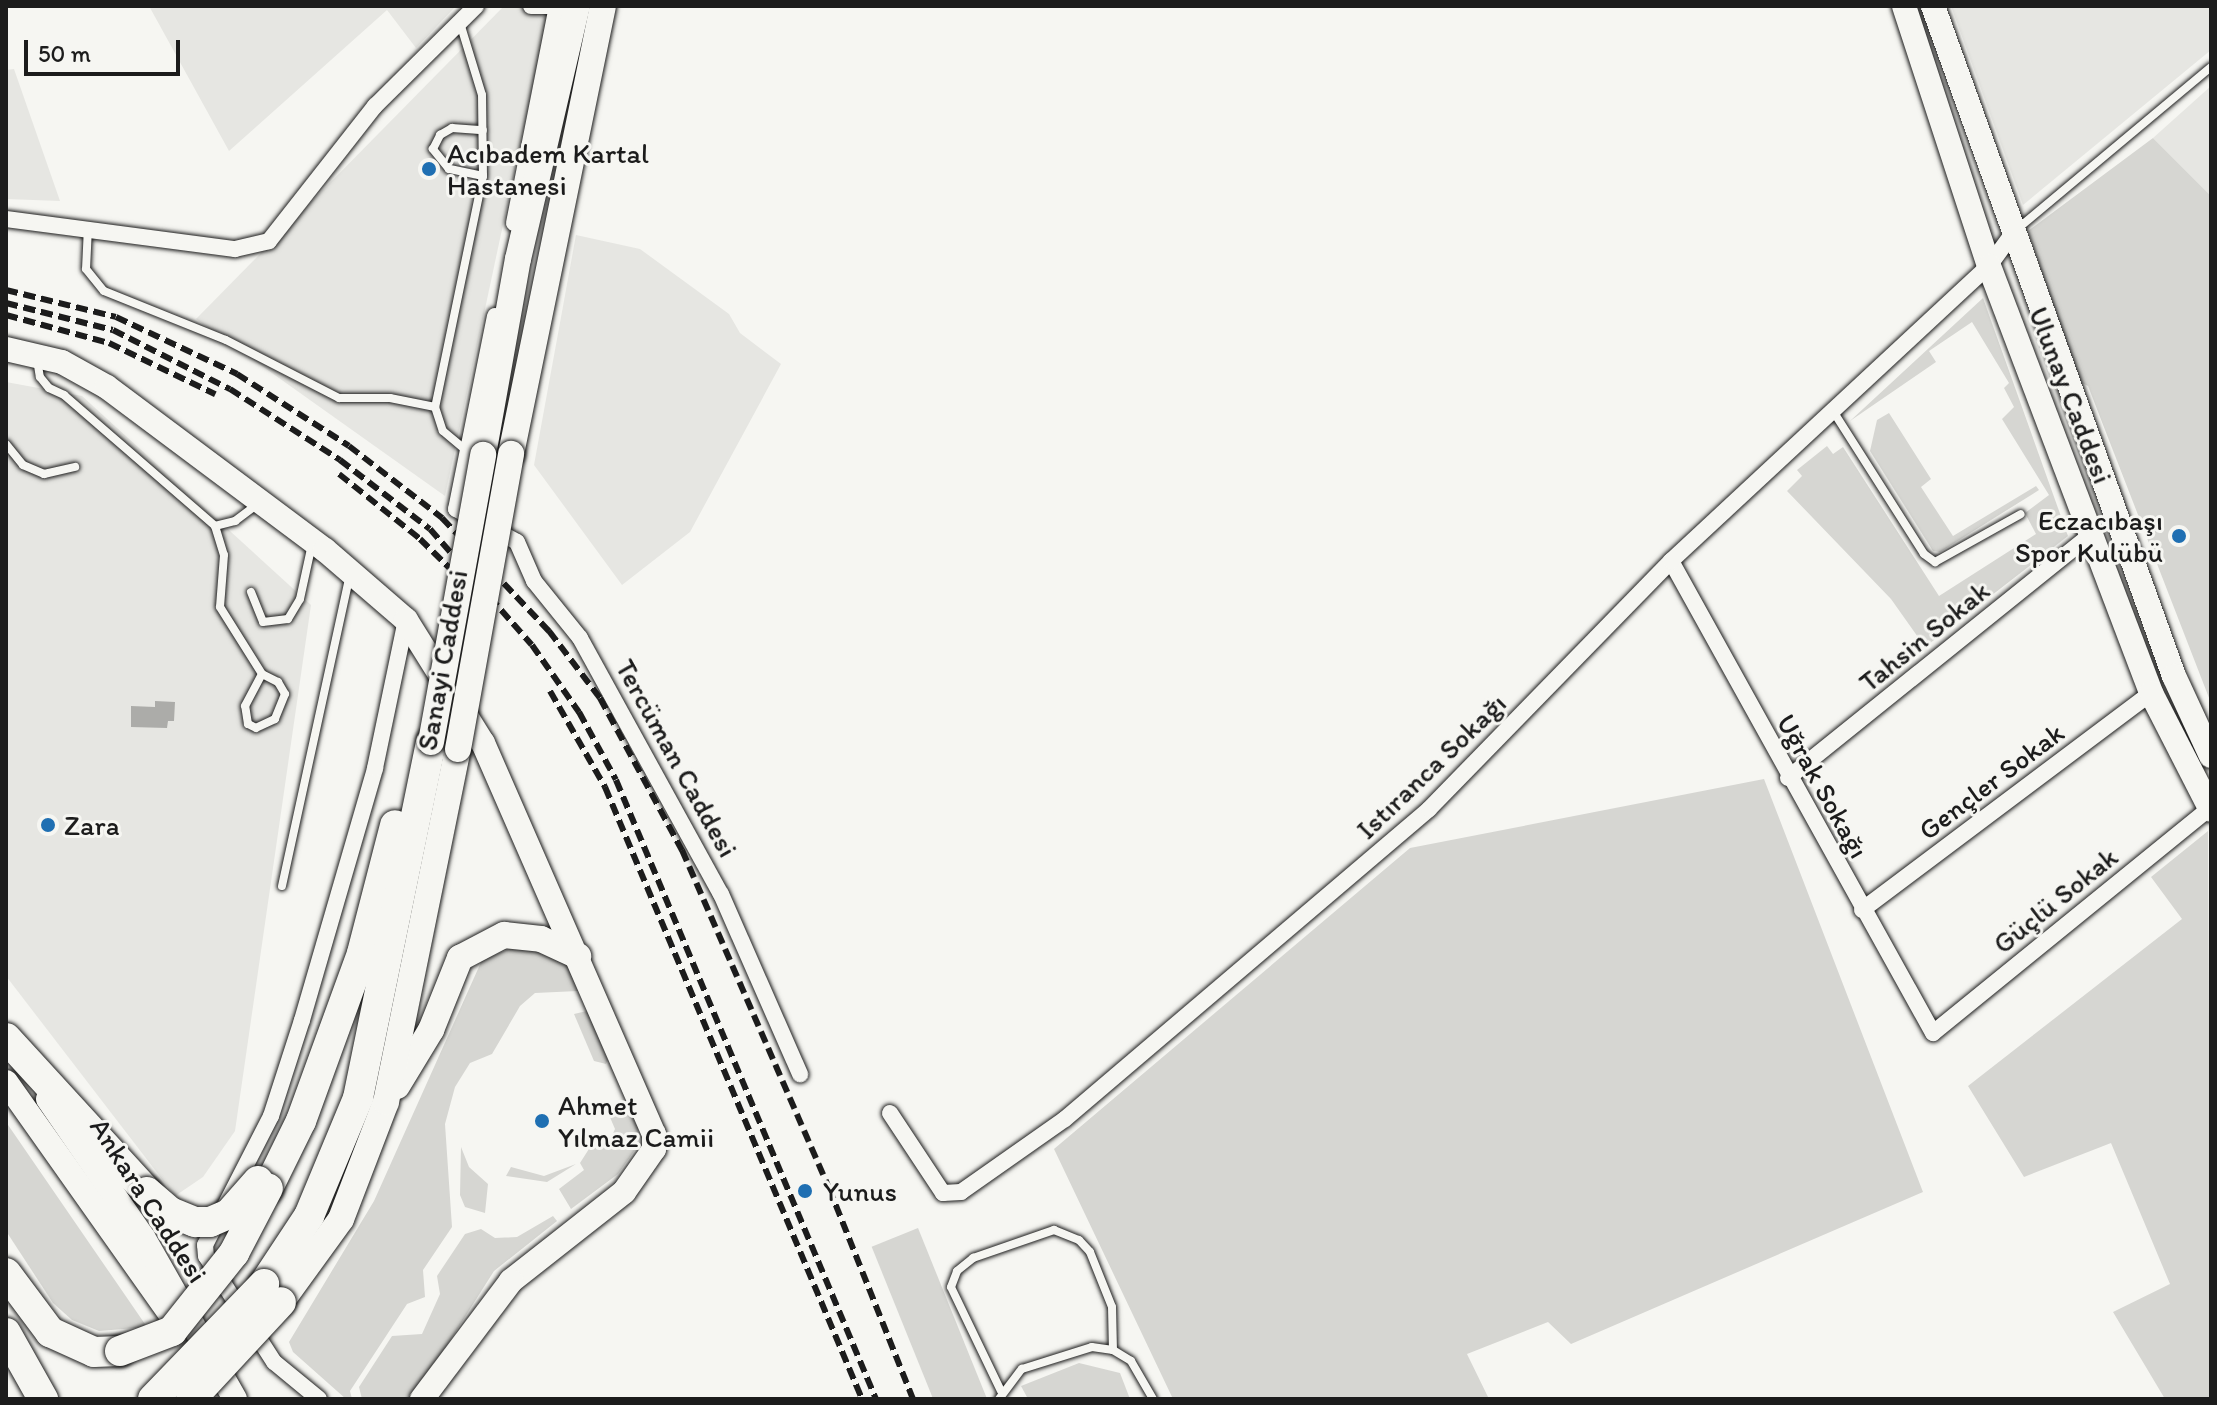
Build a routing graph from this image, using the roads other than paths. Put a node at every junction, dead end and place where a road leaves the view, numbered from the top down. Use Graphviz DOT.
graph roads {
  1 [pos="476,6"];
  2 [pos="557,6"];
  3 [pos="577,6"];
  4 [pos="603,6"];
  5 [pos="1904,6"];
  6 [pos="1933,6"];
  7 [pos="459,23"];
  8 [pos="2211,67"];
  9 [pos="483,130"];
  10 [pos="483,176"];
  11 [pos="6,219"];
  12 [pos="88,227"];
  13 [pos="2012,234"];
  14 [pos="1989,266"];
  15 [pos="6,349"];
  16 [pos="36,355"];
  17 [pos="435,407"];
  18 [pos="1833,411"];
  19 [pos="6,444"];
  20 [pos="476,453"];
  21 [pos="75,467"];
  22 [pos="260,502"];
  23 [pos="2021,514"];
  24 [pos="215,526"];
  25 [pos="2092,534"];
  26 [pos="313,541"];
  27 [pos="1671,561"];
  28 [pos="351,571"];
  29 [pos="251,592"];
  30 [pos="406,620"];
  31 [pos="262,674"];
  32 [pos="2151,693"];
  33 [pos="444,746"];
  34 [pos="2211,756"];
  35 [pos="1788,778"];
  36 [pos="2210,809"];
  37 [pos="282,886"];
  38 [pos="1862,910"];
  39 [pos="578,956"];
  40 [pos="1933,1033"];
  41 [pos="6,1038"];
  42 [pos="800,1074"];
  43 [pos="6,1082"];
  44 [pos="386,1102"];
  45 [pos="890,1113"];
  46 [pos="263,1184"];
  47 [pos="6,1273"];
  48 [pos="272,1293"];
  49 [pos="6,1333"];
  50 [pos="1113,1350"];
  51 [pos="1000,1395"];
  52 [pos="43,1399"];
  53 [pos="153,1399"];
  54 [pos="191,1399"];
  55 [pos="211,1399"];
  56 [pos="233,1399"];
  57 [pos="319,1399"];
  58 [pos="422,1399"];
  59 [pos="1153,1399"];
  1 -- 7 [label="street"];
  2 -- 20 [label="street"];
  3 -- 20 [label="main road, Sanayi Caddesi"];
  4 -- 33 [label="main road, Sanayi Caddesi, bridge"];
  5 -- 14 [label="main road, Ulunay Caddesi"];
  6 -- 13 [label="main road, Ulunay Caddesi"];
  7 -- 9 [label="lane"];
  7 -- 12 [label="street"];
  8 -- 13 [label="lane"];
  9 -- 10 [label="lane"];
  9 -- 10 [label="lane"];
  10 -- 17 [label="lane"];
  11 -- 12 [label="street"];
  12 -- 17 [label="lane"];
  13 -- 14 [label="street"];
  13 -- 34 [label="main road, Ulunay Caddesi"];
  14 -- 18 [label="street, Istıranca Sokağı"];
  14 -- 25 [label="main road, Ulunay Caddesi"];
  15 -- 16 [label="main road"];
  16 -- 22 [label="main road"];
  16 -- 24 [label="lane"];
  17 -- 20 [label="lane"];
  18 -- 23 [label="lane"];
  18 -- 27 [label="street, Istıranca Sokağı"];
  19 -- 21 [label="lane"];
  20 -- 33 [label="main road, Sanayi Caddesi, bridge"];
  20 -- 42 [label="street, Tercüman Caddesi"];
  22 -- 24 [label="lane"];
  22 -- 26 [label="main road"];
  24 -- 31 [label="lane"];
  25 -- 32 [label="main road, Ulunay Caddesi"];
  25 -- 35 [label="street, Tahsin Sokak"];
  26 -- 28 [label="main road"];
  26 -- 29 [label="lane"];
  27 -- 35 [label="street, Uğrak Sokağı"];
  27 -- 45 [label="street, Istıranca Sokağı"];
  28 -- 30 [label="main road"];
  28 -- 37 [label="lane"];
  30 -- 39 [label="main road"];
  30 -- 57 [label="street"];
  31 -- 31 [label="lane"];
  32 -- 36 [label="main road, Ulunay Caddesi"];
  32 -- 38 [label="street, Gençler Sokak"];
  33 -- 44 [label="main road, Sanayi Caddesi"];
  33 -- 46 [label="highway"];
  33 -- 48 [label="highway"];
  35 -- 38 [label="street, Uğrak Sokağı"];
  36 -- 40 [label="street, Güçlü Sokak"];
  38 -- 40 [label="street, Uğrak Sokağı"];
  39 -- 44 [label="main road"];
  39 -- 58 [label="main road"];
  41 -- 46 [label="highway, bridge"];
  41 -- 56 [label="main road, Ankara Caddesi"];
  43 -- 56 [label="main road, Ankara Caddesi"];
  44 -- 48 [label="main road, Sanayi Caddesi"];
  46 -- 47 [label="highway, bridge"];
  48 -- 53 [label="highway, bridge"];
  48 -- 54 [label="highway, bridge"];
  48 -- 55 [label="highway, bridge"];
  49 -- 52 [label="highway"];
  50 -- 51 [label="lane"];
  50 -- 51 [label="lane"];
  50 -- 59 [label="lane"];
}
